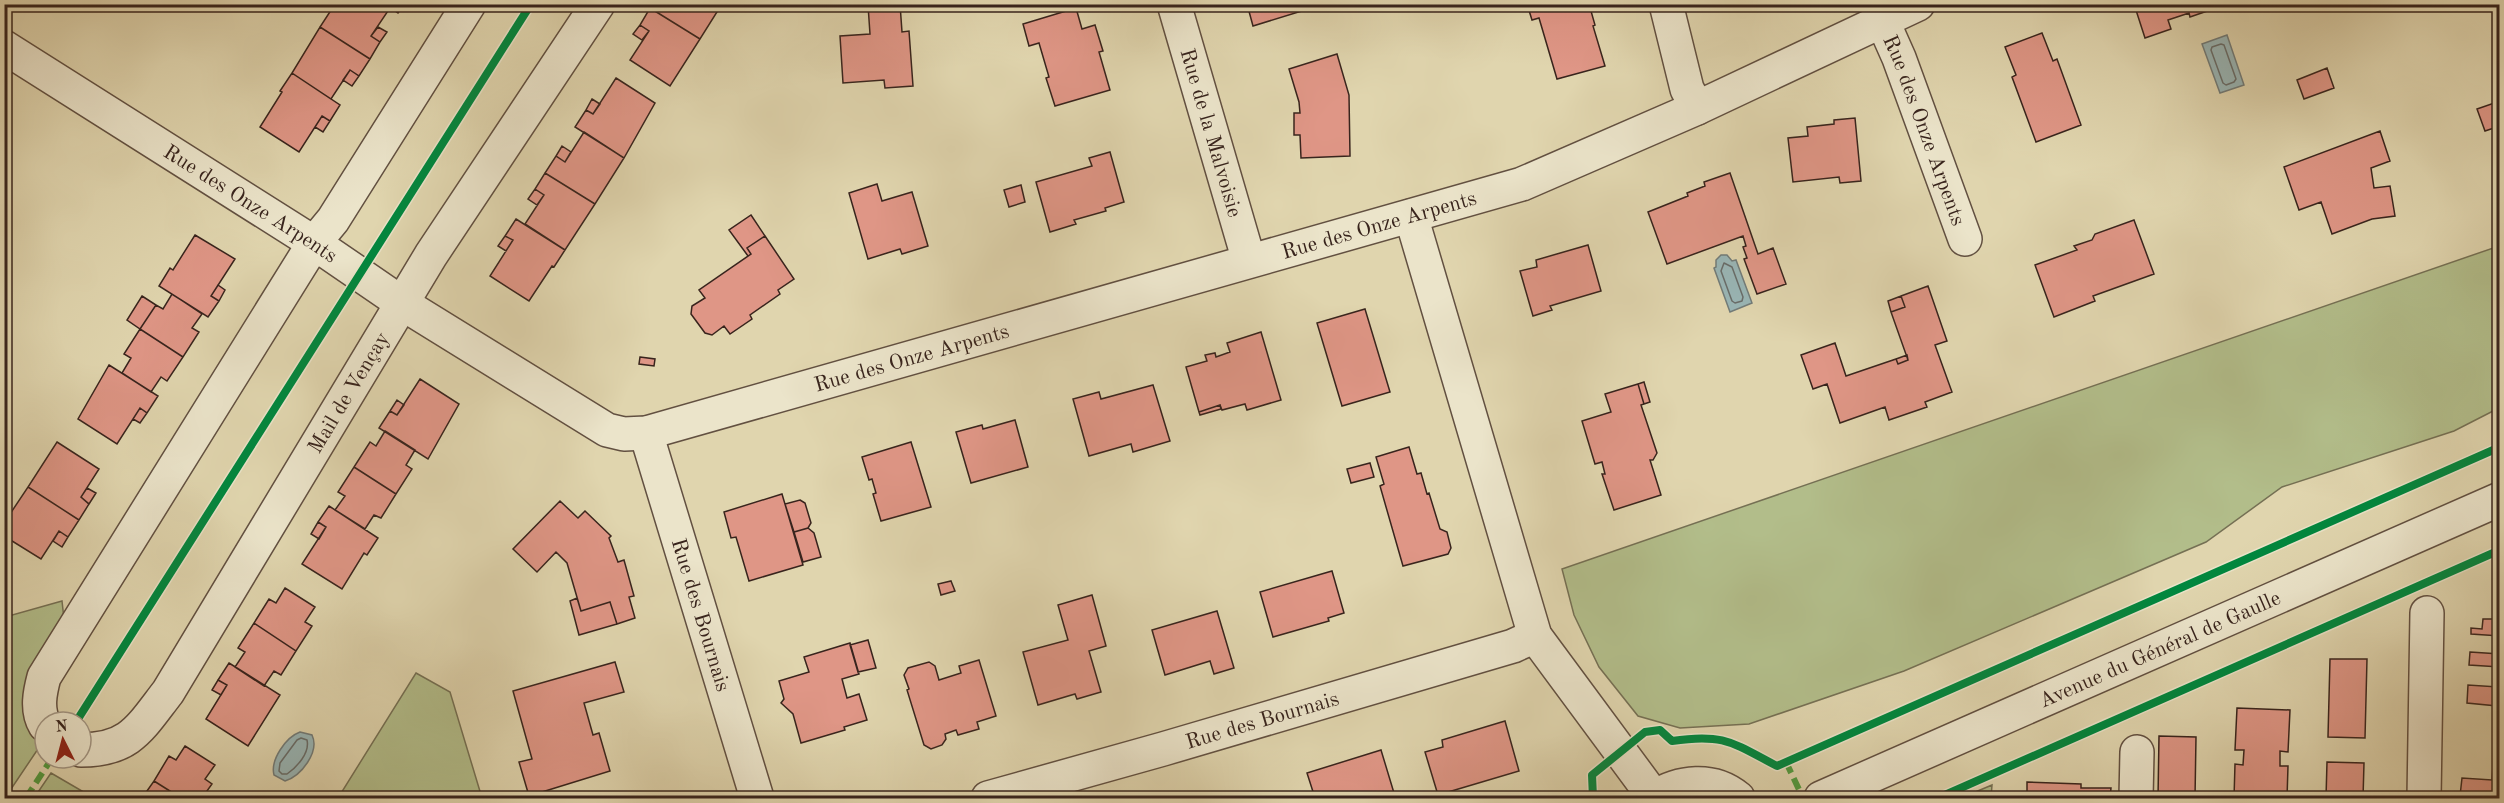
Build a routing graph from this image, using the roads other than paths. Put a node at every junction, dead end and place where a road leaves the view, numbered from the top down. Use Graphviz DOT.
graph roads {
  1 [pos="469,4"];
  2 [pos="598,4"];
  3 [pos="1174,4"];
  4 [pos="1666,4"];
  5 [pos="1918,4"];
  6 [pos="1883,22"];
  7 [pos="4,47"];
  8 [pos="1697,108"];
  9 [pos="1411,216"];
  10 [pos="1965,239"];
  11 [pos="314,243"];
  12 [pos="1249,261"];
  13 [pos="403,304"];
  14 [pos="646,433"];
  15 [pos="2499,499"];
  16 [pos="2427,614"];
  17 [pos="1535,636"];
  18 [pos="40,710"];
  19 [pos="93,750"];
  20 [pos="2137,752"];
  21 [pos="757,798"];
  22 [pos="988,798"];
  23 [pos="1654,798"];
  24 [pos="1738,798"];
  25 [pos="1821,798"];
  26 [pos="2136,798"];
  27 [pos="2424,798"];
  1 -- 11 [label="street"];
  2 -- 13 [label="street, Mail de Vençay"];
  3 -- 12 [label="street, Rue de la Malvoisie"];
  4 -- 8 [label="street"];
  5 -- 6 [label="street, Rue des Onze Arpents"];
  6 -- 8 [label="street, Rue des Onze Arpents"];
  6 -- 10 [label="street, Rue des Onze Arpents"];
  7 -- 11 [label="street, Rue des Onze Arpents"];
  8 -- 9 [label="street, Rue des Onze Arpents"];
  9 -- 12 [label="street, Rue des Onze Arpents"];
  9 -- 17 [label="street"];
  11 -- 13 [label="street, Rue des Onze Arpents"];
  11 -- 18 [label="street"];
  12 -- 14 [label="street, Rue des Onze Arpents"];
  13 -- 14 [label="street, Rue des Onze Arpents"];
  13 -- 19 [label="street, Mail de Vençay"];
  14 -- 21 [label="street, Rue des Bournais"];
  15 -- 25 [label="street, Avenue du Général de Gaulle"];
  16 -- 27 [label="street"];
  17 -- 22 [label="street, Rue des Bournais"];
  17 -- 23 [label="street"];
  20 -- 26 [label="street"];
  23 -- 24 [label="street"];
}
